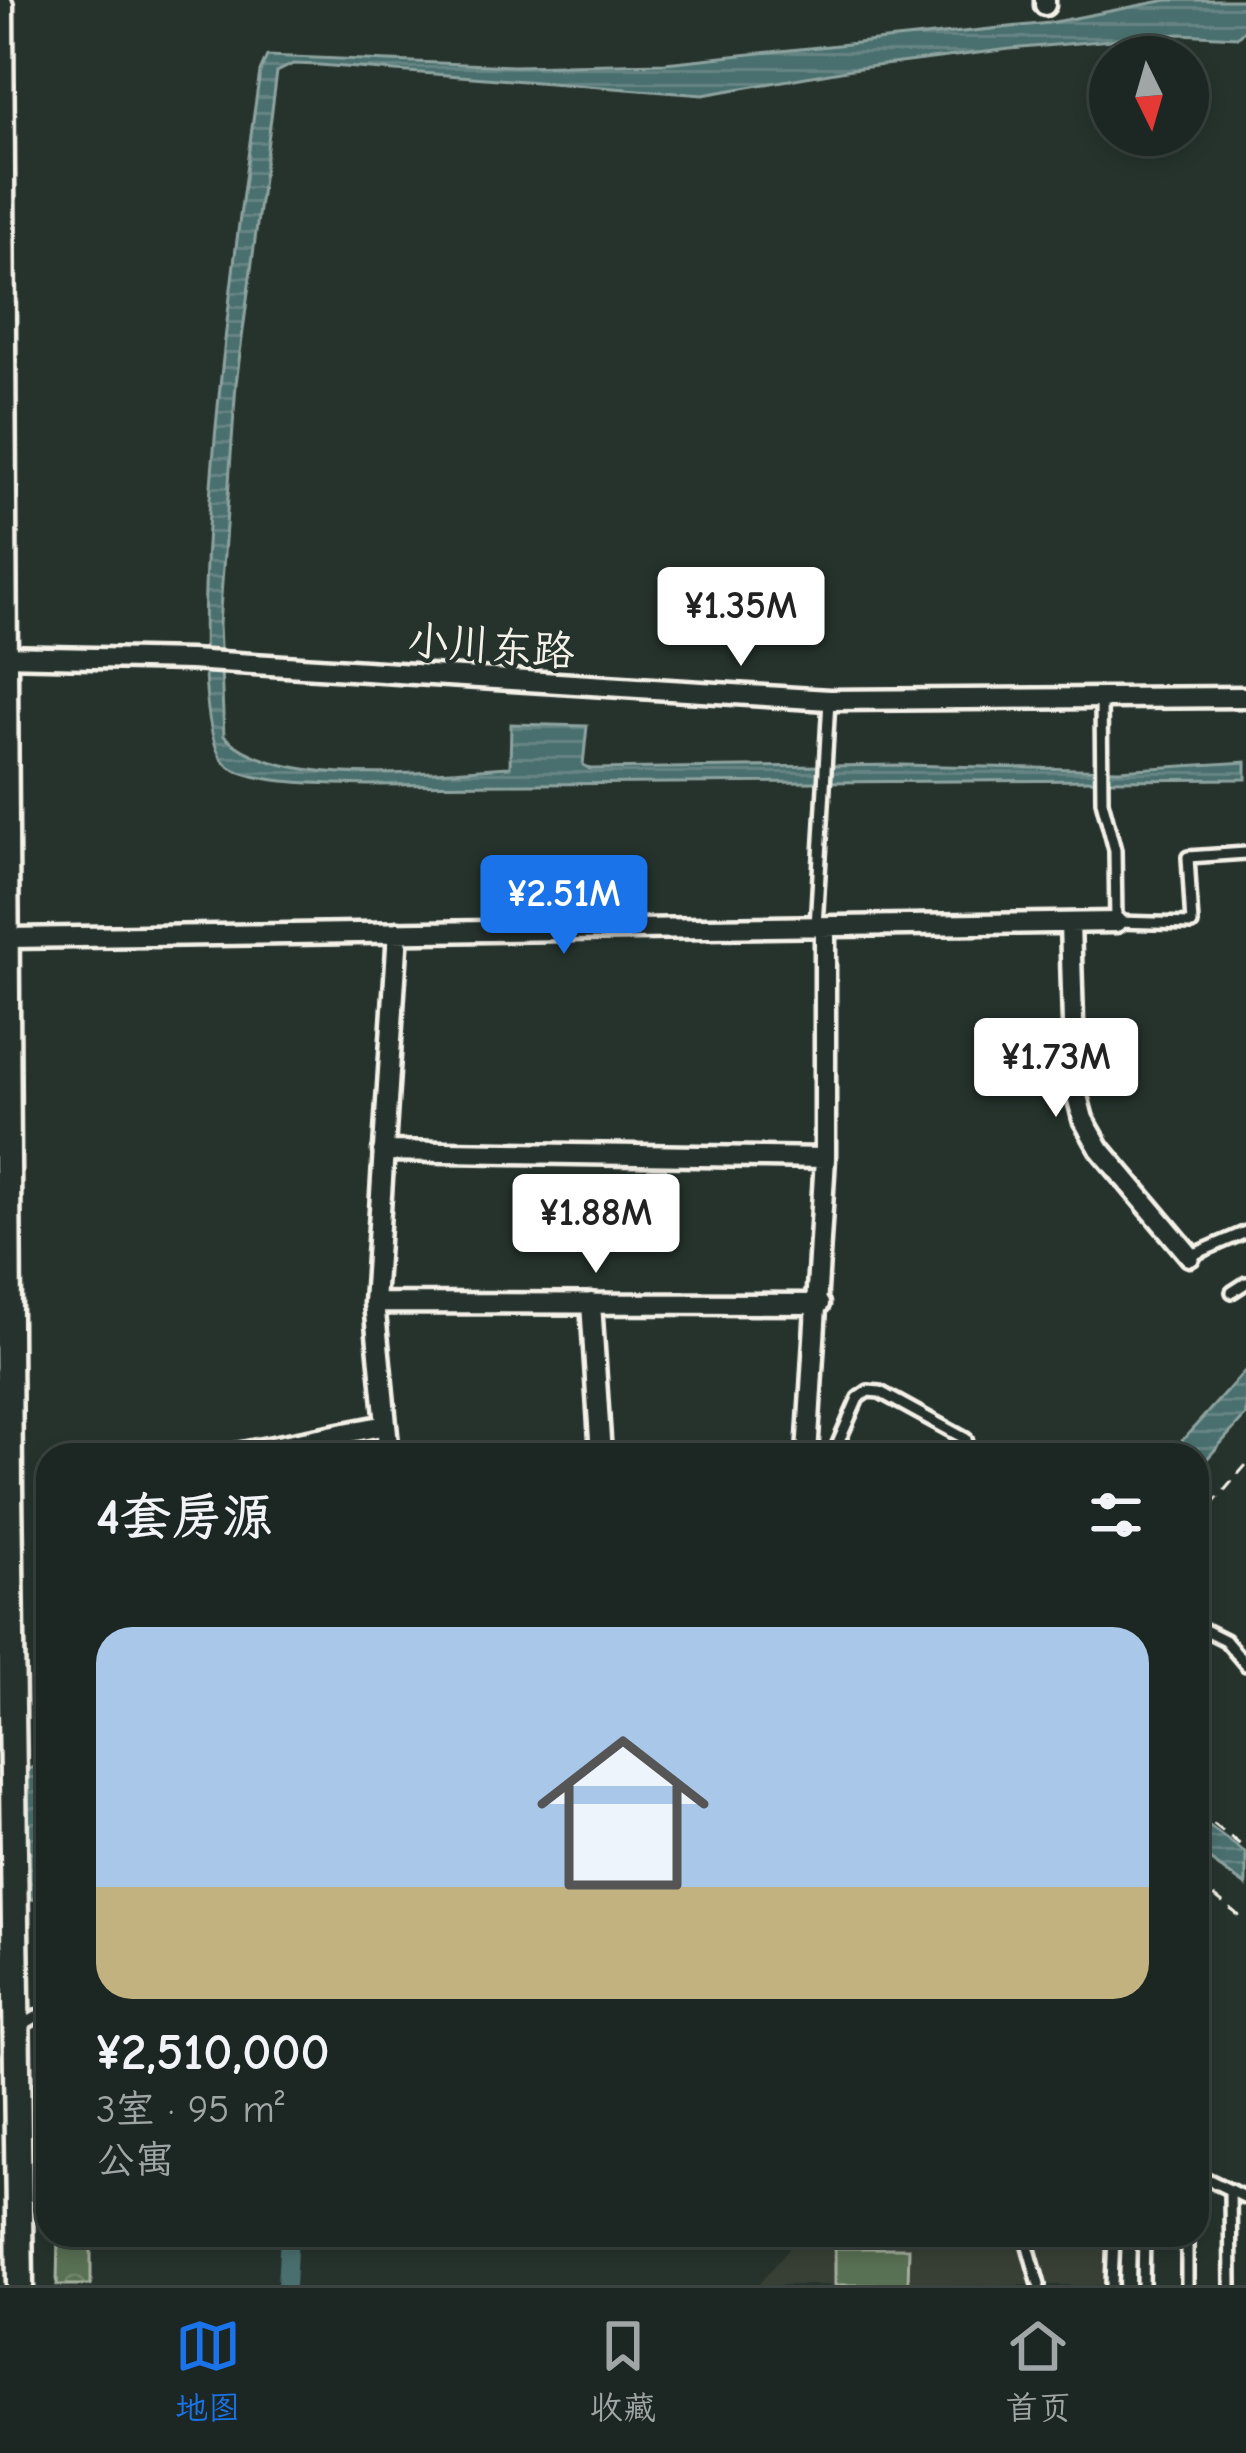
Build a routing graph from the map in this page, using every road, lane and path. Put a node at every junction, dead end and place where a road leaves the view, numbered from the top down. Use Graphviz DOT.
graph roads {
  1 [pos="0,12"];
  2 [pos="1,656"];
  3 [pos="1101,697"];
  4 [pos="1246,697"];
  5 [pos="829,700"];
  6 [pos="1246,854"];
  7 [pos="1117,922"];
  8 [pos="1070,923"];
  9 [pos="820,927"];
  10 [pos="398,932"];
  11 [pos="9,938"];
  12 [pos="4,1051"];
  13 [pos="383,1151"];
  14 [pos="825,1158"];
  15 [pos="1246,1232"];
  16 [pos="1190,1256"];
  17 [pos="1246,1283"];
  18 [pos="1232,1292"];
  19 [pos="374,1303"];
  20 [pos="591,1303"];
  21 [pos="819,1304"];
  22 [pos="5,1409"];
  23 [pos="386,1425"];
  24 [pos="294,1443"];
  25 [pos="388,1443"];
  26 [pos="600,1443"];
  27 [pos="808,1443"];
  28 [pos="838,1443"];
  29 [pos="966,1443"];
  30 [pos="1246,1465"];
  31 [pos="1209,1508"];
  32 [pos="1209,1632"];
  33 [pos="1246,1665"];
  34 [pos="1209,1820"];
  35 [pos="1246,1849"];
  36 [pos="1209,1892"];
  37 [pos="1246,1921"];
  38 [pos="36,2017"];
  39 [pos="16,2029"];
  40 [pos="1209,2180"];
  41 [pos="1230,2190"];
  42 [pos="1246,2198"];
  43 [pos="1031,2247"];
  44 [pos="1114,2247"];
  45 [pos="1144,2247"];
  46 [pos="1187,2247"];
  47 [pos="20,2285"];
  48 [pos="1040,2285"];
  49 [pos="1112,2285"];
  50 [pos="1143,2285"];
  51 [pos="1187,2285"];
  52 [pos="1232,2285"];
  1 -- 2 [label="main road"];
  2 -- 5 [label="street, 小川东路"];
  2 -- 11 [label="main road"];
  3 -- 4 [label="street, 小川东路"];
  3 -- 5 [label="street, 小川东路"];
  3 -- 7 [label="lane"];
  5 -- 9 [label="lane"];
  6 -- 7 [label="lane"];
  7 -- 8 [label="street"];
  8 -- 9 [label="street"];
  8 -- 16 [label="street"];
  9 -- 10 [label="street"];
  9 -- 14 [label="street"];
  10 -- 11 [label="street"];
  10 -- 13 [label="street"];
  11 -- 12 [label="main road"];
  12 -- 22 [label="main road"];
  13 -- 14 [label="street"];
  13 -- 19 [label="street"];
  14 -- 21 [label="street"];
  15 -- 16 [label="lane"];
  17 -- 18 [label="lane"];
  19 -- 20 [label="street"];
  19 -- 23 [label="street"];
  20 -- 21 [label="street"];
  20 -- 26 [label="street"];
  21 -- 27 [label="street"];
  22 -- 39 [label="main road"];
  23 -- 24 [label="street"];
  23 -- 25 [label="street"];
  28 -- 29 [label="lane"];
  30 -- 31 [label="path"];
  32 -- 33 [label="lane"];
  34 -- 35 [label="path"];
  36 -- 37 [label="path"];
  38 -- 39 [label="lane"];
  39 -- 47 [label="main road"];
  40 -- 41 [label="lane"];
  41 -- 42 [label="lane"];
  41 -- 52 [label="lane"];
  43 -- 48 [label="lane"];
  44 -- 49 [label="lane"];
  45 -- 50 [label="lane"];
  46 -- 51 [label="lane"];
}
